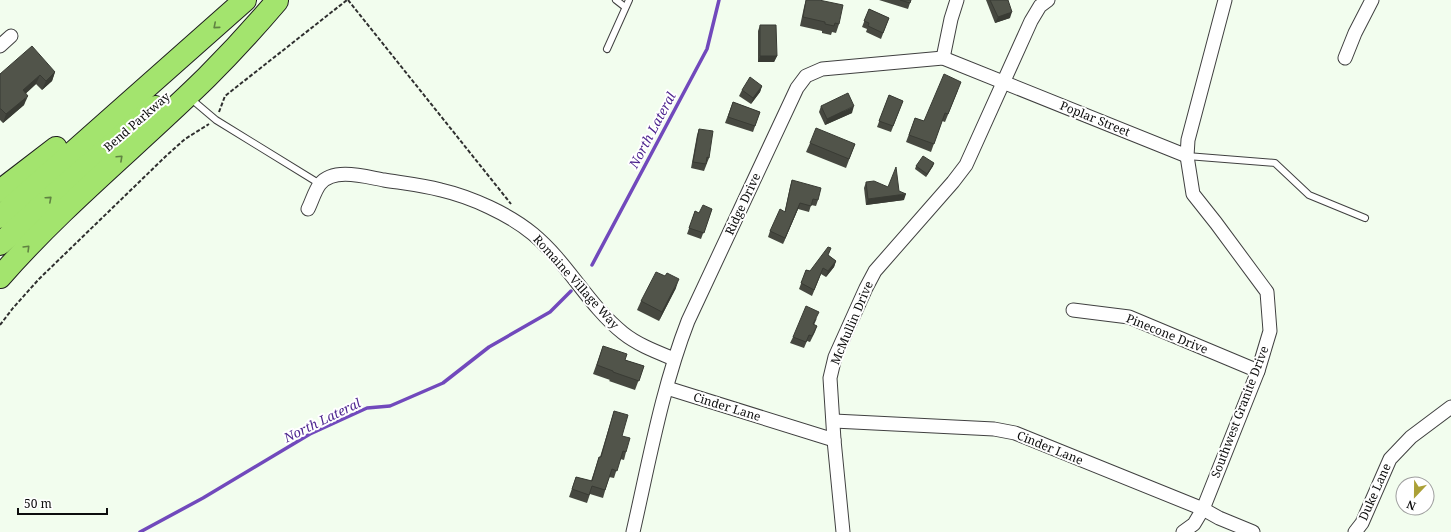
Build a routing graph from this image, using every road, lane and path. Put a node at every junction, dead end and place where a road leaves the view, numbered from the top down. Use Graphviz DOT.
graph roads {
  1 [pos="245,0"];
  2 [pos="348,0"];
  3 [pos="616,0"];
  4 [pos="629,0"];
  5 [pos="957,0"];
  6 [pos="1048,0"];
  7 [pos="1225,0"];
  8 [pos="1372,0"];
  9 [pos="277,1"];
  10 [pos="626,6"];
  11 [pos="11,36"];
  12 [pos="0,46"];
  13 [pos="607,49"];
  14 [pos="943,58"];
  15 [pos="1345,58"];
  16 [pos="154,80"];
  17 [pos="1003,82"];
  18 [pos="187,96"];
  19 [pos="216,120"];
  20 [pos="1187,156"];
  21 [pos="320,184"];
  22 [pos="0,190"];
  23 [pos="308,209"];
  24 [pos="0,217"];
  25 [pos="1365,218"];
  26 [pos="517,222"];
  27 [pos="0,244"];
  28 [pos="0,277"];
  29 [pos="1073,310"];
  30 [pos="0,325"];
  31 [pos="674,359"];
  32 [pos="1258,371"];
  33 [pos="667,388"];
  34 [pos="1451,407"];
  35 [pos="834,421"];
  36 [pos="834,440"];
  37 [pos="1203,509"];
  38 [pos="633,532"];
  39 [pos="843,532"];
  40 [pos="1183,532"];
  41 [pos="1253,532"];
  42 [pos="1355,532"];
  1 -- 16 [label="highway, one-way"];
  2 -- 19 [label="path"];
  2 -- 26 [label="path"];
  3 -- 10 [label="lane"];
  4 -- 10 [label="lane"];
  5 -- 14 [label="street"];
  6 -- 17 [label="street, McMullin Drive"];
  7 -- 20 [label="street, Southwest Granite Drive"];
  8 -- 15 [label="street"];
  9 -- 18 [label="highway"];
  27 -- 9 [label="highway, Bend Parkway, one-way"];
  10 -- 13 [label="lane"];
  11 -- 12 [label="street"];
  14 -- 17 [label="street, Ridge Drive"];
  14 -- 31 [label="street, Ridge Drive"];
  16 -- 22 [label="highway"];
  16 -- 24 [label="highway, Bend Parkway"];
  17 -- 20 [label="street, Poplar Street"];
  17 -- 35 [label="street, McMullin Drive"];
  18 -- 19 [label="lane"];
  28 -- 18 [label="highway, one-way"];
  19 -- 21 [label="lane"];
  19 -- 30 [label="path"];
  20 -- 25 [label="lane"];
  20 -- 32 [label="street, Southwest Granite Drive"];
  21 -- 23 [label="street"];
  21 -- 26 [label="street, Romaine Village Way"];
  26 -- 31 [label="street, Romaine Village Way"];
  29 -- 32 [label="street, Pinecone Drive"];
  31 -- 33 [label="street, Ridge Drive"];
  32 -- 37 [label="street, Southwest Granite Drive"];
  33 -- 36 [label="street, Cinder Lane"];
  33 -- 38 [label="street, Ridge Drive"];
  34 -- 42 [label="street, Duke Lane"];
  35 -- 36 [label="street, McMullin Drive"];
  35 -- 37 [label="street, Cinder Lane"];
  36 -- 39 [label="street, McMullin Drive"];
  37 -- 40 [label="street, Southwest Granite Drive"];
  37 -- 41 [label="street, Cinder Lane"];
}
